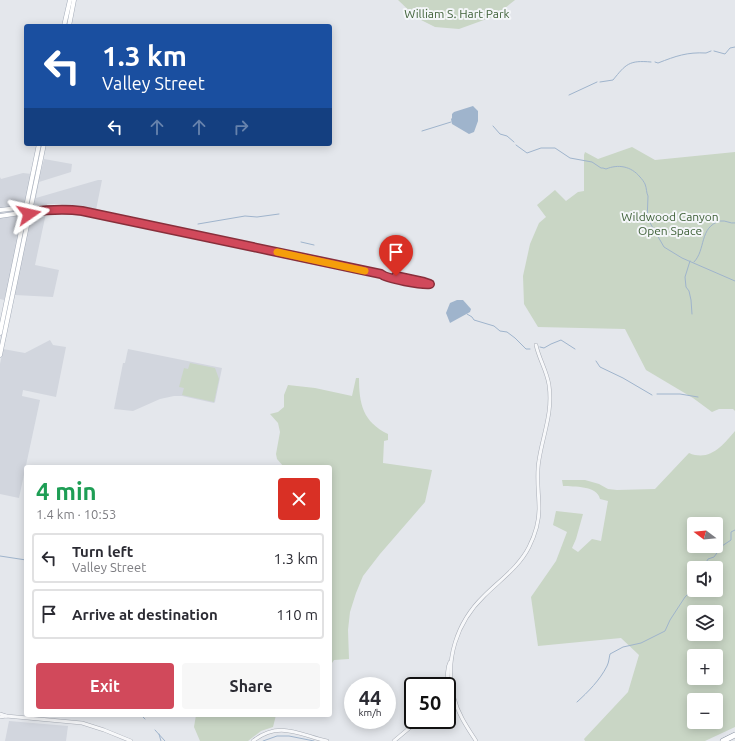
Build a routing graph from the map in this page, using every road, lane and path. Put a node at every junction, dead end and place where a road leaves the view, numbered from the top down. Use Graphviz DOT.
graph roads {
  1 [pos="70,0"];
  2 [pos="74,0"];
  3 [pos="64,24"];
  4 [pos="69,24"];
  5 [pos="39,146"];
  6 [pos="44,146"];
  7 [pos="28,209"];
  8 [pos="0,210"];
  9 [pos="0,216"];
  10 [pos="381,274"];
  11 [pos="9,289"];
  12 [pos="13,292"];
  13 [pos="0,332"];
  14 [pos="536,345"];
  15 [pos="0,354"];
  16 [pos="451,661"];
  17 [pos="449,677"];
  18 [pos="451,677"];
  19 [pos="456,704"];
  20 [pos="0,716"];
  21 [pos="409,729"];
  22 [pos="735,735"];
  23 [pos="131,741"];
  24 [pos="253,741"];
  25 [pos="327,741"];
  26 [pos="394,741"];
  27 [pos="476,741"];
  28 [pos="723,741"];
  1 -- 3 [label="main road"];
  2 -- 4 [label="main road"];
  5 -- 7 [label="main road"];
  6 -- 7 [label="main road"];
  7 -- 8 [label="main road"];
  7 -- 9 [label="main road"];
  7 -- 10 [label="street"];
  7 -- 11 [label="main road"];
  7 -- 12 [label="main road"];
  10 -- 10 [label="street"];
  11 -- 12 [label="main road"];
  11 -- 13 [label="main road"];
  12 -- 15 [label="main road"];
  14 -- 16 [label="street"];
  16 -- 17 [label="street"];
  16 -- 18 [label="street"];
  19 -- 27 [label="street"];
  20 -- 23 [label="street"];
  21 -- 26 [label="street"];
  22 -- 28 [label="highway"];
  24 -- 25 [label="street"];
}
